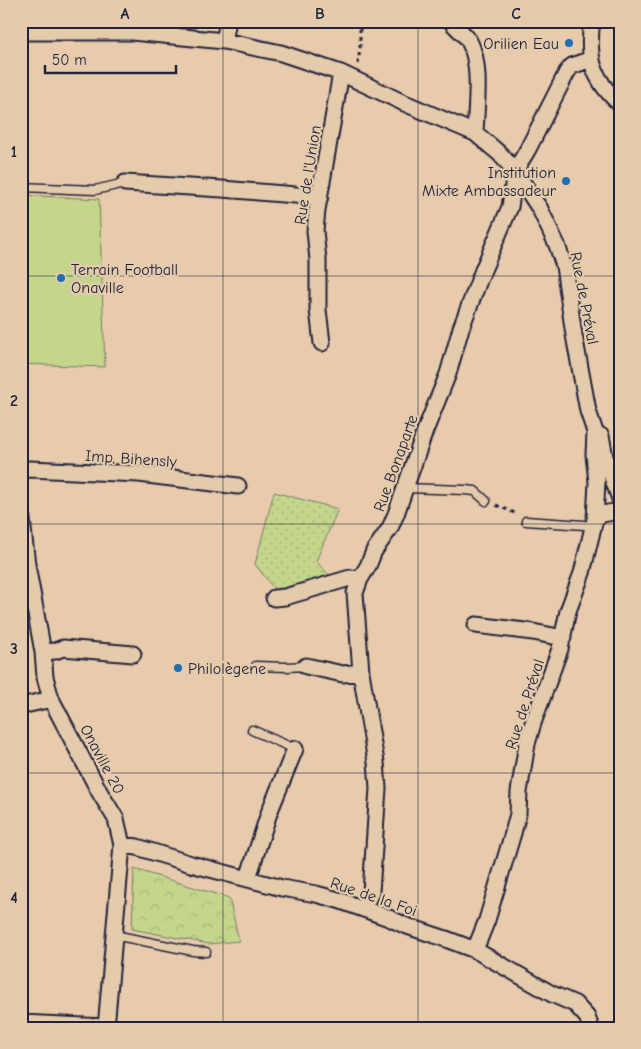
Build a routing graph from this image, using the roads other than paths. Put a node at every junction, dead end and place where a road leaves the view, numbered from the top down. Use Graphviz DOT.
graph roads {
  1 [pos="228,21"];
  2 [pos="451,21"];
  3 [pos="592,21"];
  4 [pos="21,32"];
  5 [pos="224,40"];
  6 [pos="591,60"];
  7 [pos="342,73"];
  8 [pos="620,104"];
  9 [pos="475,133"];
  10 [pos="515,171"];
  11 [pos="125,182"];
  12 [pos="21,187"];
  13 [pos="320,197"];
  14 [pos="322,344"];
  15 [pos="595,432"];
  16 [pos="21,470"];
  17 [pos="238,486"];
  18 [pos="405,488"];
  19 [pos="620,500"];
  20 [pos="486,501"];
  21 [pos="21,510"];
  22 [pos="620,511"];
  23 [pos="595,517"];
  24 [pos="526,521"];
  25 [pos="360,579"];
  26 [pos="274,598"];
  27 [pos="476,625"];
  28 [pos="563,638"];
  29 [pos="43,652"];
  30 [pos="133,654"];
  31 [pos="256,666"];
  32 [pos="306,666"];
  33 [pos="362,672"];
  34 [pos="50,699"];
  35 [pos="21,706"];
  36 [pos="252,730"];
  37 [pos="295,749"];
  38 [pos="122,845"];
  39 [pos="248,878"];
  40 [pos="363,909"];
  41 [pos="114,935"];
  42 [pos="475,950"];
  43 [pos="206,952"];
  44 [pos="21,1023"];
  45 [pos="106,1027"];
  46 [pos="591,1028"];
  1 -- 5 [label="street"];
  2 -- 9 [label="street"];
  3 -- 6 [label="street"];
  4 -- 5 [label="street, Rue de Préval"];
  5 -- 7 [label="street, Rue de Préval"];
  6 -- 8 [label="street"];
  6 -- 10 [label="street, Rue Bonaparte"];
  7 -- 9 [label="street, Rue de Préval"];
  7 -- 13 [label="street, Rue de l'Union"];
  9 -- 10 [label="street, Rue de Préval"];
  10 -- 15 [label="street, Rue de Préval"];
  10 -- 18 [label="street, Rue Bonaparte"];
  11 -- 12 [label="lane"];
  11 -- 13 [label="street"];
  13 -- 14 [label="street, Rue de l'Union"];
  15 -- 19 [label="street"];
  15 -- 23 [label="street, Rue de Préval"];
  16 -- 17 [label="street, Imp. Bihensly"];
  18 -- 20 [label="lane"];
  18 -- 25 [label="street, Rue Bonaparte"];
  19 -- 23 [label="street"];
  21 -- 29 [label="street, Onaville 20"];
  22 -- 23 [label="street"];
  23 -- 24 [label="lane"];
  23 -- 28 [label="street, Rue de Préval"];
  25 -- 26 [label="street"];
  25 -- 33 [label="street, Rue Bonaparte"];
  27 -- 28 [label="street"];
  28 -- 42 [label="street, Rue de Préval"];
  29 -- 30 [label="street"];
  29 -- 34 [label="street, Onaville 20"];
  31 -- 32 [label="lane"];
  32 -- 33 [label="street"];
  33 -- 40 [label="street, Rue Bonaparte"];
  34 -- 35 [label="street"];
  34 -- 38 [label="street, Onaville 20"];
  36 -- 37 [label="lane"];
  37 -- 39 [label="street"];
  38 -- 39 [label="street, Rue de la Foi"];
  38 -- 41 [label="street, Onaville 20"];
  39 -- 40 [label="street, Rue de la Foi"];
  40 -- 42 [label="street, Rue de la Foi"];
  41 -- 43 [label="lane"];
  41 -- 45 [label="street, Onaville 20"];
  42 -- 46 [label="street, Rue de la Foi"];
  44 -- 45 [label="street"];
}
